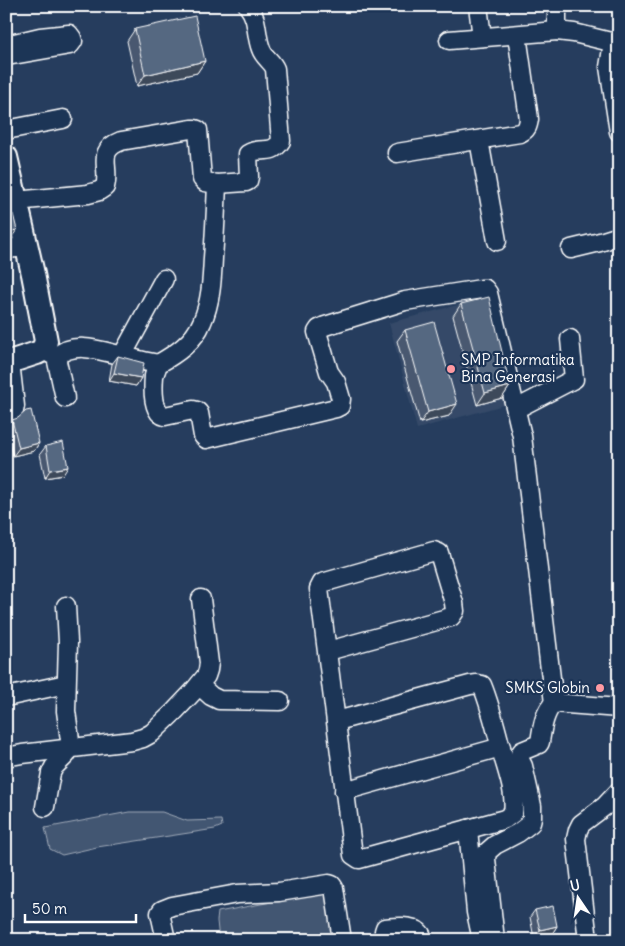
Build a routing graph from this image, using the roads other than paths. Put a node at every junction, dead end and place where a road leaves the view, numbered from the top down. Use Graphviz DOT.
graph roads {
  1 [pos="248,6"];
  2 [pos="478,6"];
  3 [pos="556,6"];
  4 [pos="557,32"];
  5 [pos="517,35"];
  6 [pos="482,37"];
  7 [pos="449,40"];
  8 [pos="616,43"];
  9 [pos="6,45"];
  10 [pos="6,55"];
  11 [pos="63,119"];
  12 [pos="6,130"];
  13 [pos="619,132"];
  14 [pos="479,140"];
  15 [pos="397,153"];
  16 [pos="6,157"];
  17 [pos="217,184"];
  18 [pos="16,201"];
  19 [pos="619,236"];
  20 [pos="497,241"];
  21 [pos="17,248"];
  22 [pos="571,249"];
  23 [pos="164,279"];
  24 [pos="570,339"];
  25 [pos="49,354"];
  26 [pos="122,356"];
  27 [pos="8,362"];
  28 [pos="158,364"];
  29 [pos="66,398"];
  30 [pos="516,409"];
  31 [pos="6,417"];
  32 [pos="201,599"];
  33 [pos="66,606"];
  34 [pos="328,651"];
  35 [pos="66,684"];
  36 [pos="199,685"];
  37 [pos="6,697"];
  38 [pos="280,701"];
  39 [pos="554,703"];
  40 [pos="619,708"];
  41 [pos="337,720"];
  42 [pos="501,747"];
  43 [pos="69,749"];
  44 [pos="6,757"];
  45 [pos="344,791"];
  46 [pos="619,791"];
  47 [pos="45,807"];
  48 [pos="468,830"];
  49 [pos="166,940"];
  50 [pos="342,940"];
  51 [pos="380,940"];
  52 [pos="423,940"];
  53 [pos="482,940"];
  54 [pos="495,940"];
  55 [pos="588,940"];
  1 -- 17 [label="street"];
  2 -- 6 [label="street"];
  3 -- 4 [label="street"];
  4 -- 5 [label="street"];
  4 -- 8 [label="street"];
  5 -- 6 [label="street"];
  5 -- 14 [label="street"];
  6 -- 7 [label="street"];
  8 -- 13 [label="street"];
  9 -- 10 [label="street"];
  11 -- 12 [label="street"];
  14 -- 15 [label="street"];
  14 -- 20 [label="street"];
  16 -- 18 [label="main road"];
  17 -- 18 [label="street"];
  17 -- 28 [label="street"];
  18 -- 21 [label="main road"];
  19 -- 22 [label="street"];
  21 -- 25 [label="main road"];
  23 -- 26 [label="street"];
  24 -- 30 [label="street"];
  25 -- 26 [label="street"];
  25 -- 27 [label="main road"];
  25 -- 29 [label="street"];
  26 -- 28 [label="street"];
  27 -- 31 [label="street"];
  28 -- 30 [label="street"];
  30 -- 39 [label="street"];
  32 -- 36 [label="street"];
  33 -- 35 [label="street"];
  34 -- 34 [label="street"];
  34 -- 41 [label="street"];
  35 -- 37 [label="street"];
  35 -- 43 [label="street"];
  36 -- 38 [label="street"];
  36 -- 43 [label="street"];
  39 -- 40 [label="street"];
  39 -- 54 [label="street"];
  41 -- 42 [label="street"];
  41 -- 45 [label="street"];
  42 -- 45 [label="street"];
  42 -- 48 [label="street"];
  43 -- 44 [label="street"];
  43 -- 47 [label="street"];
  45 -- 48 [label="street"];
  46 -- 55 [label="street"];
  48 -- 53 [label="street"];
  49 -- 50 [label="street"];
  51 -- 52 [label="street"];
}
